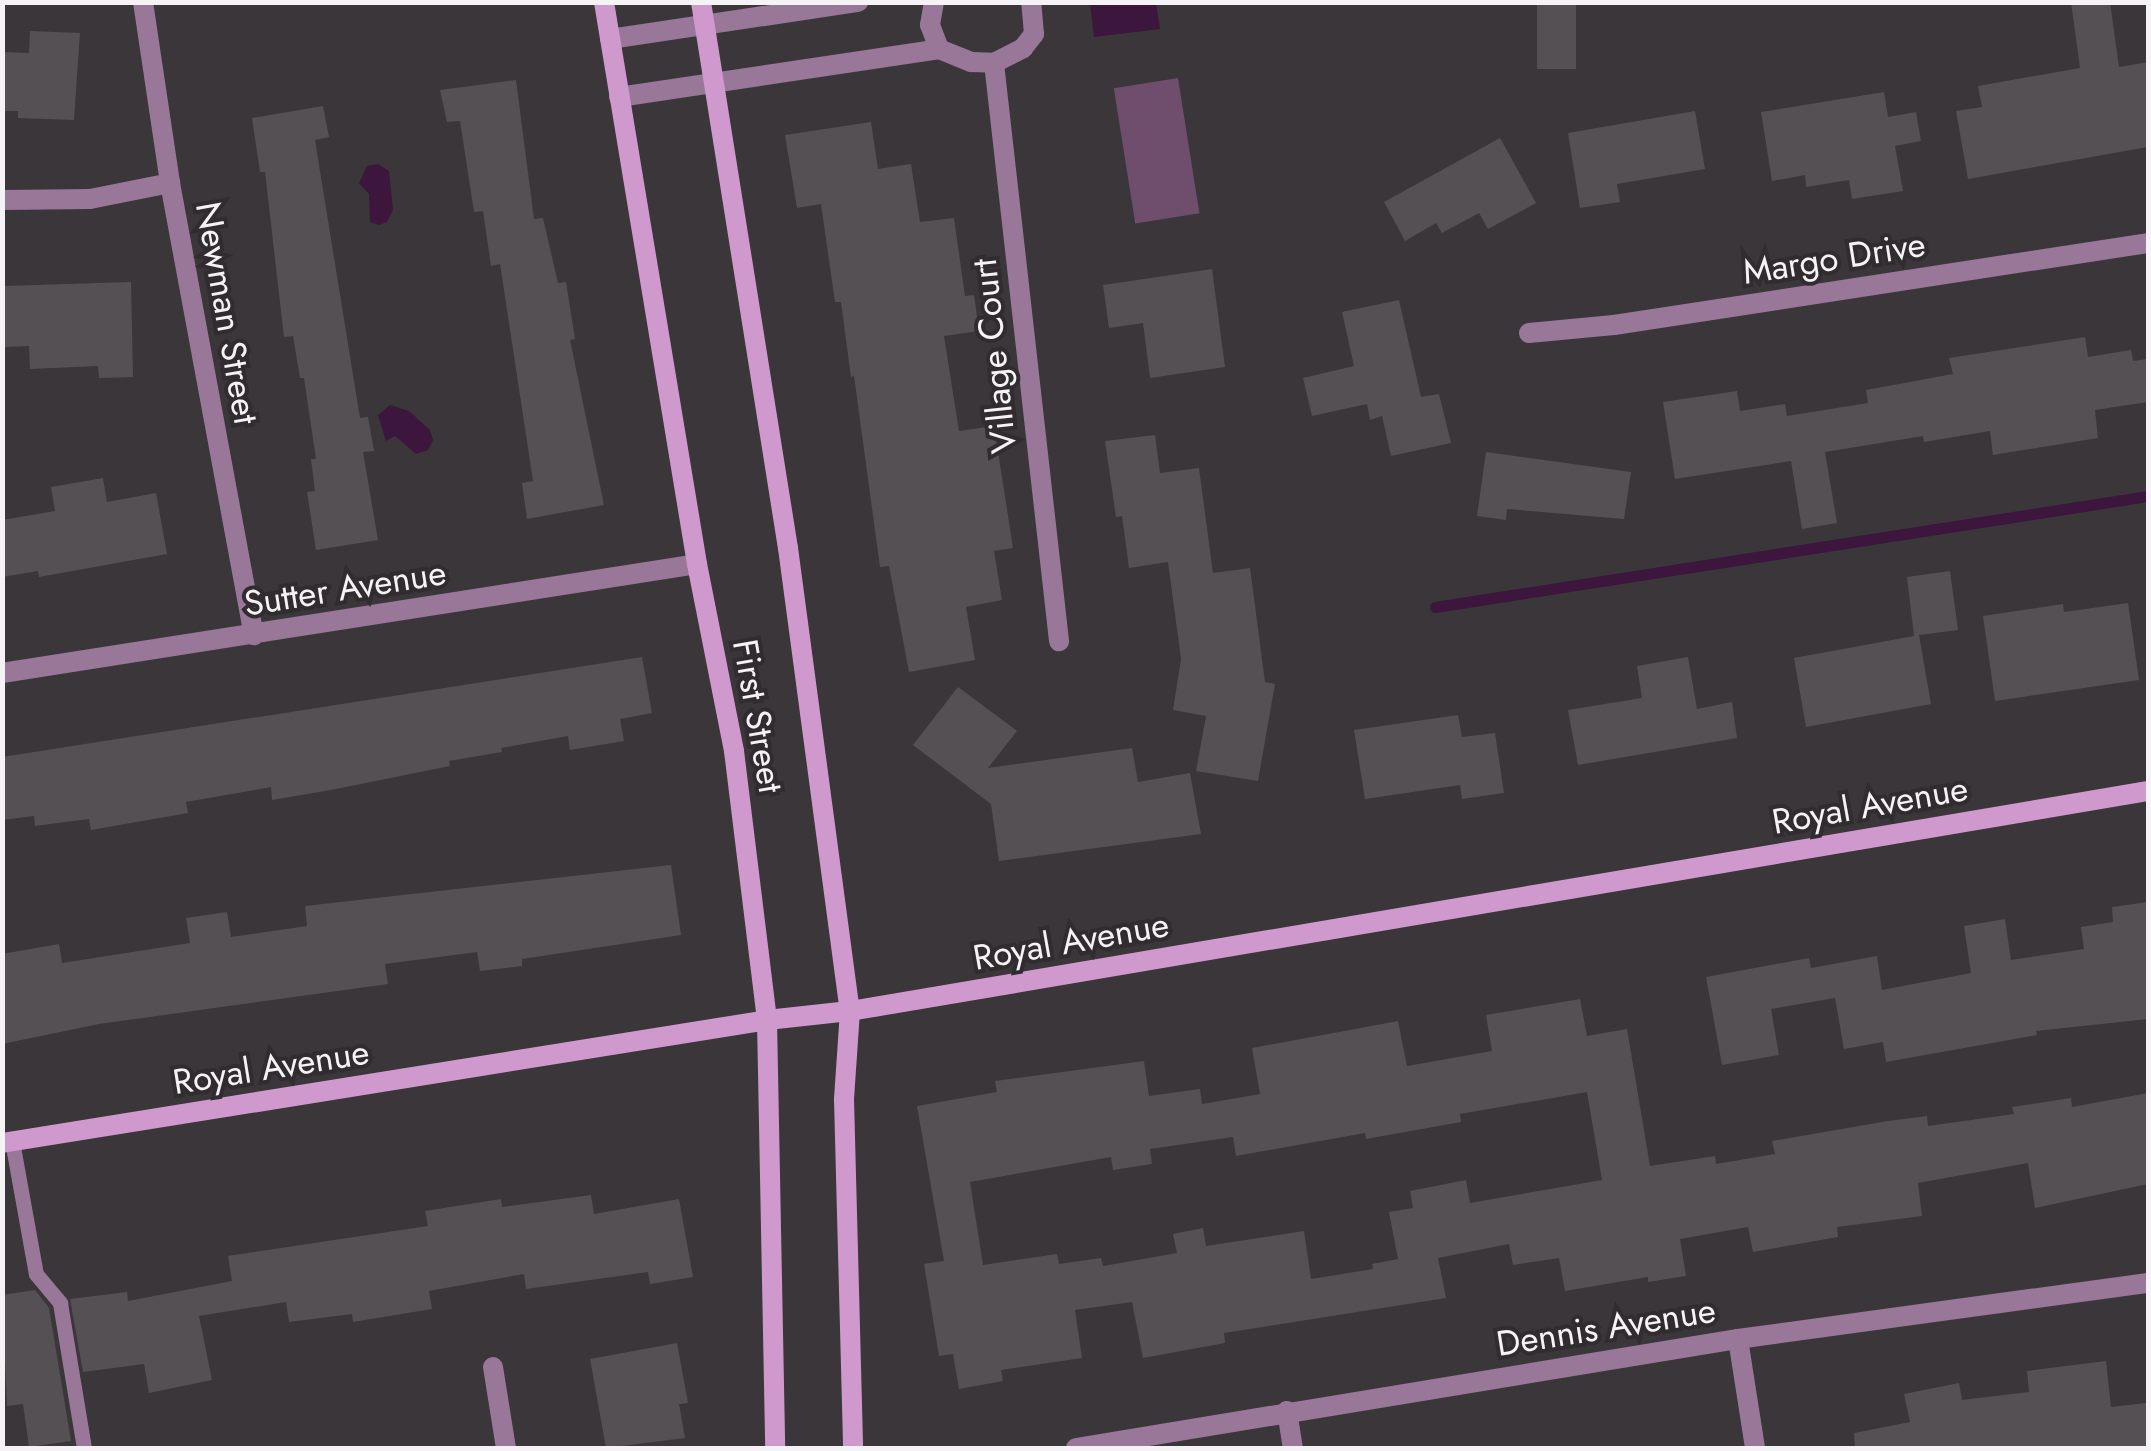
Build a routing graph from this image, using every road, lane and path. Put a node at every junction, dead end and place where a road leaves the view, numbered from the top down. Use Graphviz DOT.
graph roads {
  1 [pos="143,2"];
  2 [pos="604,2"];
  3 [pos="701,2"];
  4 [pos="858,2"];
  5 [pos="934,2"];
  6 [pos="1031,2"];
  7 [pos="705,24"];
  8 [pos="610,39"];
  9 [pos="940,49"];
  10 [pos="994,63"];
  11 [pos="716,84"];
  12 [pos="620,97"];
  13 [pos="170,183"];
  14 [pos="2,200"];
  15 [pos="2148,243"];
  16 [pos="1529,333"];
  17 [pos="697,564"];
  18 [pos="254,635"];
  19 [pos="1059,642"];
  20 [pos="2,673"];
  21 [pos="2148,791"];
  22 [pos="850,1012"];
  23 [pos="767,1020"];
  24 [pos="7,1142"];
  25 [pos="2148,1283"];
  26 [pos="1738,1339"];
  27 [pos="493,1368"];
  28 [pos="1286,1410"];
  29 [pos="84,1448"];
  30 [pos="506,1448"];
  31 [pos="775,1448"];
  32 [pos="853,1448"];
  33 [pos="1076,1448"];
  34 [pos="1293,1448"];
  35 [pos="1755,1448"];
  1 -- 13 [label="street, Newman Street"];
  2 -- 8 [label="main road, First Street"];
  3 -- 7 [label="main road, First Street"];
  4 -- 7 [label="street"];
  5 -- 9 [label="street"];
  6 -- 10 [label="street"];
  7 -- 8 [label="street"];
  7 -- 11 [label="main road, First Street"];
  8 -- 12 [label="main road, First Street"];
  9 -- 10 [label="street"];
  9 -- 11 [label="street"];
  10 -- 19 [label="street, Village Court"];
  11 -- 12 [label="street"];
  11 -- 22 [label="main road, First Street"];
  12 -- 17 [label="main road, First Street"];
  13 -- 14 [label="street"];
  13 -- 18 [label="street, Newman Street"];
  15 -- 16 [label="street, Margo Drive"];
  17 -- 18 [label="street, Sutter Avenue"];
  17 -- 23 [label="main road, First Street"];
  18 -- 20 [label="street, Sutter Avenue"];
  21 -- 22 [label="main road, Royal Avenue"];
  22 -- 23 [label="main road, Royal Avenue"];
  22 -- 32 [label="main road, First Street"];
  23 -- 24 [label="main road, Royal Avenue"];
  23 -- 31 [label="main road, First Street"];
  24 -- 29 [label="lane"];
  25 -- 26 [label="street, Dennis Avenue"];
  26 -- 28 [label="street, Dennis Avenue"];
  26 -- 35 [label="street"];
  27 -- 30 [label="street"];
  28 -- 33 [label="street, Dennis Avenue"];
  28 -- 34 [label="street"];
}
